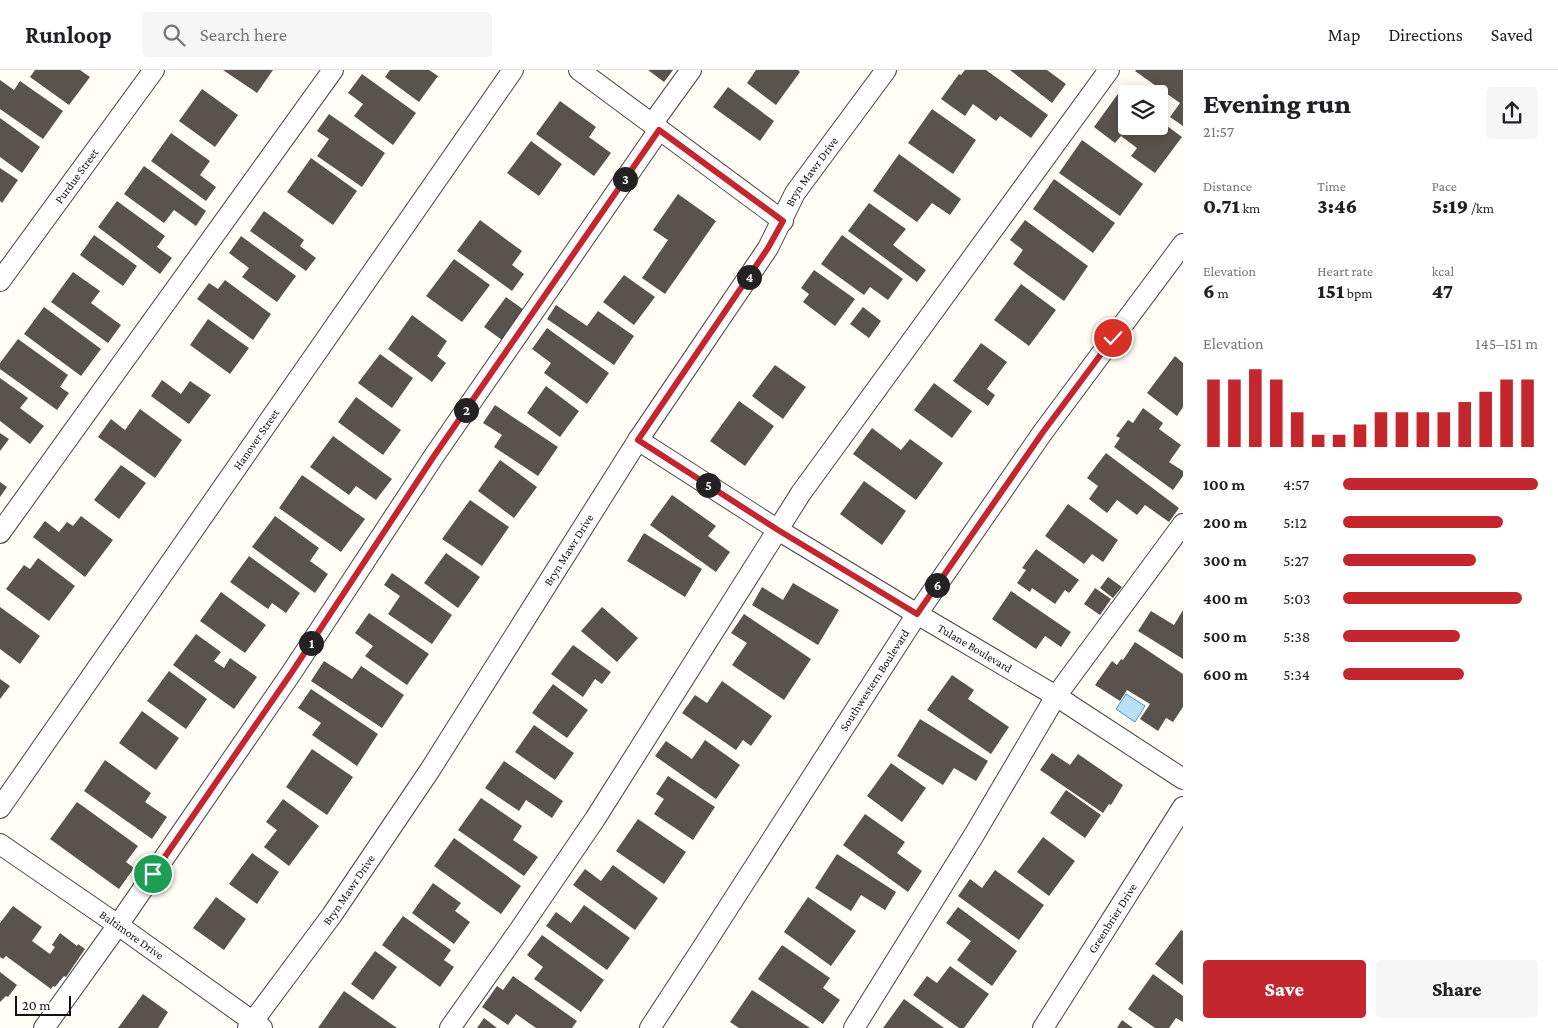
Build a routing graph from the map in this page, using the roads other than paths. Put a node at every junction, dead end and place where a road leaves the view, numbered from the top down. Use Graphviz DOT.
graph roads {
  1 [pos="154,70"];
  2 [pos="333,70"];
  3 [pos="513,70"];
  4 [pos="579,70"];
  5 [pos="691,70"];
  6 [pos="886,70"];
  7 [pos="1109,70"];
  8 [pos="655,127"];
  9 [pos="783,221"];
  10 [pos="1183,244"];
  11 [pos="0,281"];
  12 [pos="638,440"];
  13 [pos="1183,524"];
  14 [pos="778,530"];
  15 [pos="0,533"];
  16 [pos="917,614"];
  17 [pos="1056,696"];
  18 [pos="1183,779"];
  19 [pos="1183,807"];
  20 [pos="0,808"];
  21 [pos="0,844"];
  22 [pos="118,925"];
  23 [pos="254,1026"];
  24 [pos="44,1028"];
  25 [pos="450,1028"];
  26 [pos="650,1028"];
  27 [pos="854,1028"];
  28 [pos="1043,1028"];
  1 -- 11 [label="street, Purdue Street"];
  2 -- 15 [label="street"];
  3 -- 20 [label="street, Hanover Street"];
  4 -- 8 [label="street"];
  5 -- 8 [label="street"];
  6 -- 9 [label="street, Bryn Mawr Drive"];
  7 -- 14 [label="street"];
  8 -- 9 [label="street"];
  8 -- 22 [label="street"];
  9 -- 12 [label="street, Bryn Mawr Drive"];
  10 -- 16 [label="street, Southwestern Boulevard"];
  12 -- 14 [label="street, Tulane Boulevard"];
  12 -- 23 [label="street, Bryn Mawr Drive"];
  13 -- 17 [label="street"];
  14 -- 16 [label="street, Tulane Boulevard"];
  14 -- 25 [label="street"];
  16 -- 17 [label="street, Tulane Boulevard"];
  16 -- 26 [label="street, Southwestern Boulevard"];
  17 -- 18 [label="street, Tulane Boulevard"];
  17 -- 27 [label="street"];
  19 -- 28 [label="street, Greenbrier Drive"];
  21 -- 22 [label="street, Baltimore Drive"];
  22 -- 23 [label="street, Baltimore Drive"];
  22 -- 24 [label="street"];
}
